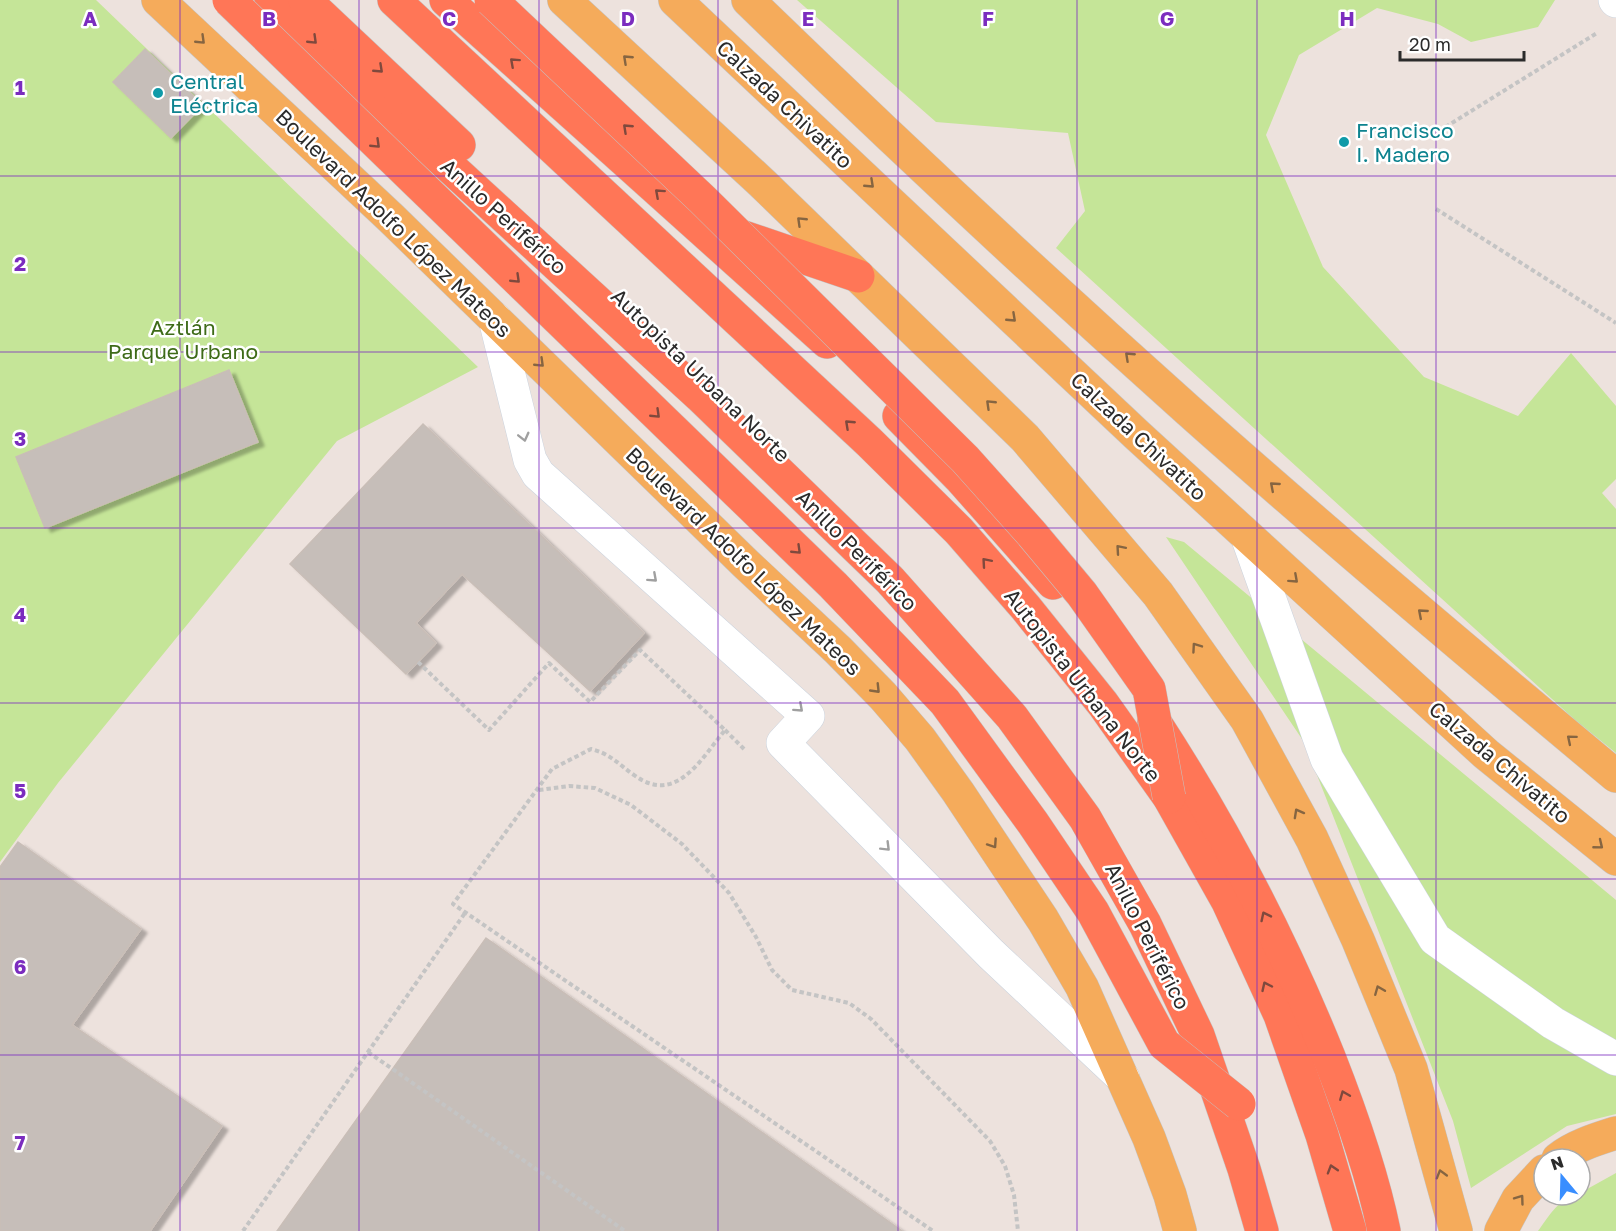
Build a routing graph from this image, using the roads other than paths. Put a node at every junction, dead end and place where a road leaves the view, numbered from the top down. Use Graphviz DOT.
graph roads {
  1 [pos="158,0"];
  2 [pos="229,0"];
  3 [pos="271,0"];
  4 [pos="305,0"];
  5 [pos="394,0"];
  6 [pos="446,0"];
  7 [pos="491,0"];
  8 [pos="564,0"];
  9 [pos="675,0"];
  10 [pos="748,0"];
  11 [pos="688,218"];
  12 [pos="858,276"];
  13 [pos="495,319"];
  14 [pos="1247,536"];
  15 [pos="1616,776"];
  16 [pos="1168,797"];
  17 [pos="1616,859"];
  18 [pos="1616,1059"];
  19 [pos="1123,1078"];
  20 [pos="1239,1104"];
  21 [pos="1616,1133"];
  22 [pos="1582,1147"];
  23 [pos="1532,1183"];
  24 [pos="1180,1231"];
  25 [pos="1262,1231"];
  26 [pos="1278,1231"];
  27 [pos="1350,1231"];
  28 [pos="1384,1231"];
  29 [pos="1456,1231"];
  30 [pos="1501,1231"];
  1 -- 13 [label="main road, Boulevard Adolfo López Mateos, one-way"];
  2 -- 20 [label="highway, one-way, bridge"];
  3 -- 25 [label="highway, Anillo Periférico, one-way"];
  4 -- 20 [label="highway, Autopista Urbana Norte, one-way"];
  16 -- 5 [label="highway, Autopista Urbana Norte, one-way"];
  11 -- 6 [label="highway, one-way"];
  16 -- 7 [label="highway, one-way, bridge"];
  12 -- 8 [label="main road, one-way"];
  9 -- 14 [label="main road, Calzada Chivatito, one-way"];
  15 -- 10 [label="main road, one-way"];
  11 -- 12 [label="highway"];
  28 -- 11 [label="highway, one-way"];
  29 -- 12 [label="main road, one-way"];
  13 -- 19 [label="main road, Boulevard Adolfo López Mateos, one-way"];
  13 -- 19 [label="lane, one-way"];
  14 -- 17 [label="main road, Calzada Chivatito, one-way"];
  14 -- 18 [label="lane"];
  27 -- 16 [label="highway, Autopista Urbana Norte, one-way"];
  19 -- 24 [label="main road, Boulevard Adolfo López Mateos"];
  20 -- 26 [label="highway, Autopista Urbana Norte"];
  21 -- 22 [label="main road"];
  30 -- 23 [label="main road, one-way"];
}
